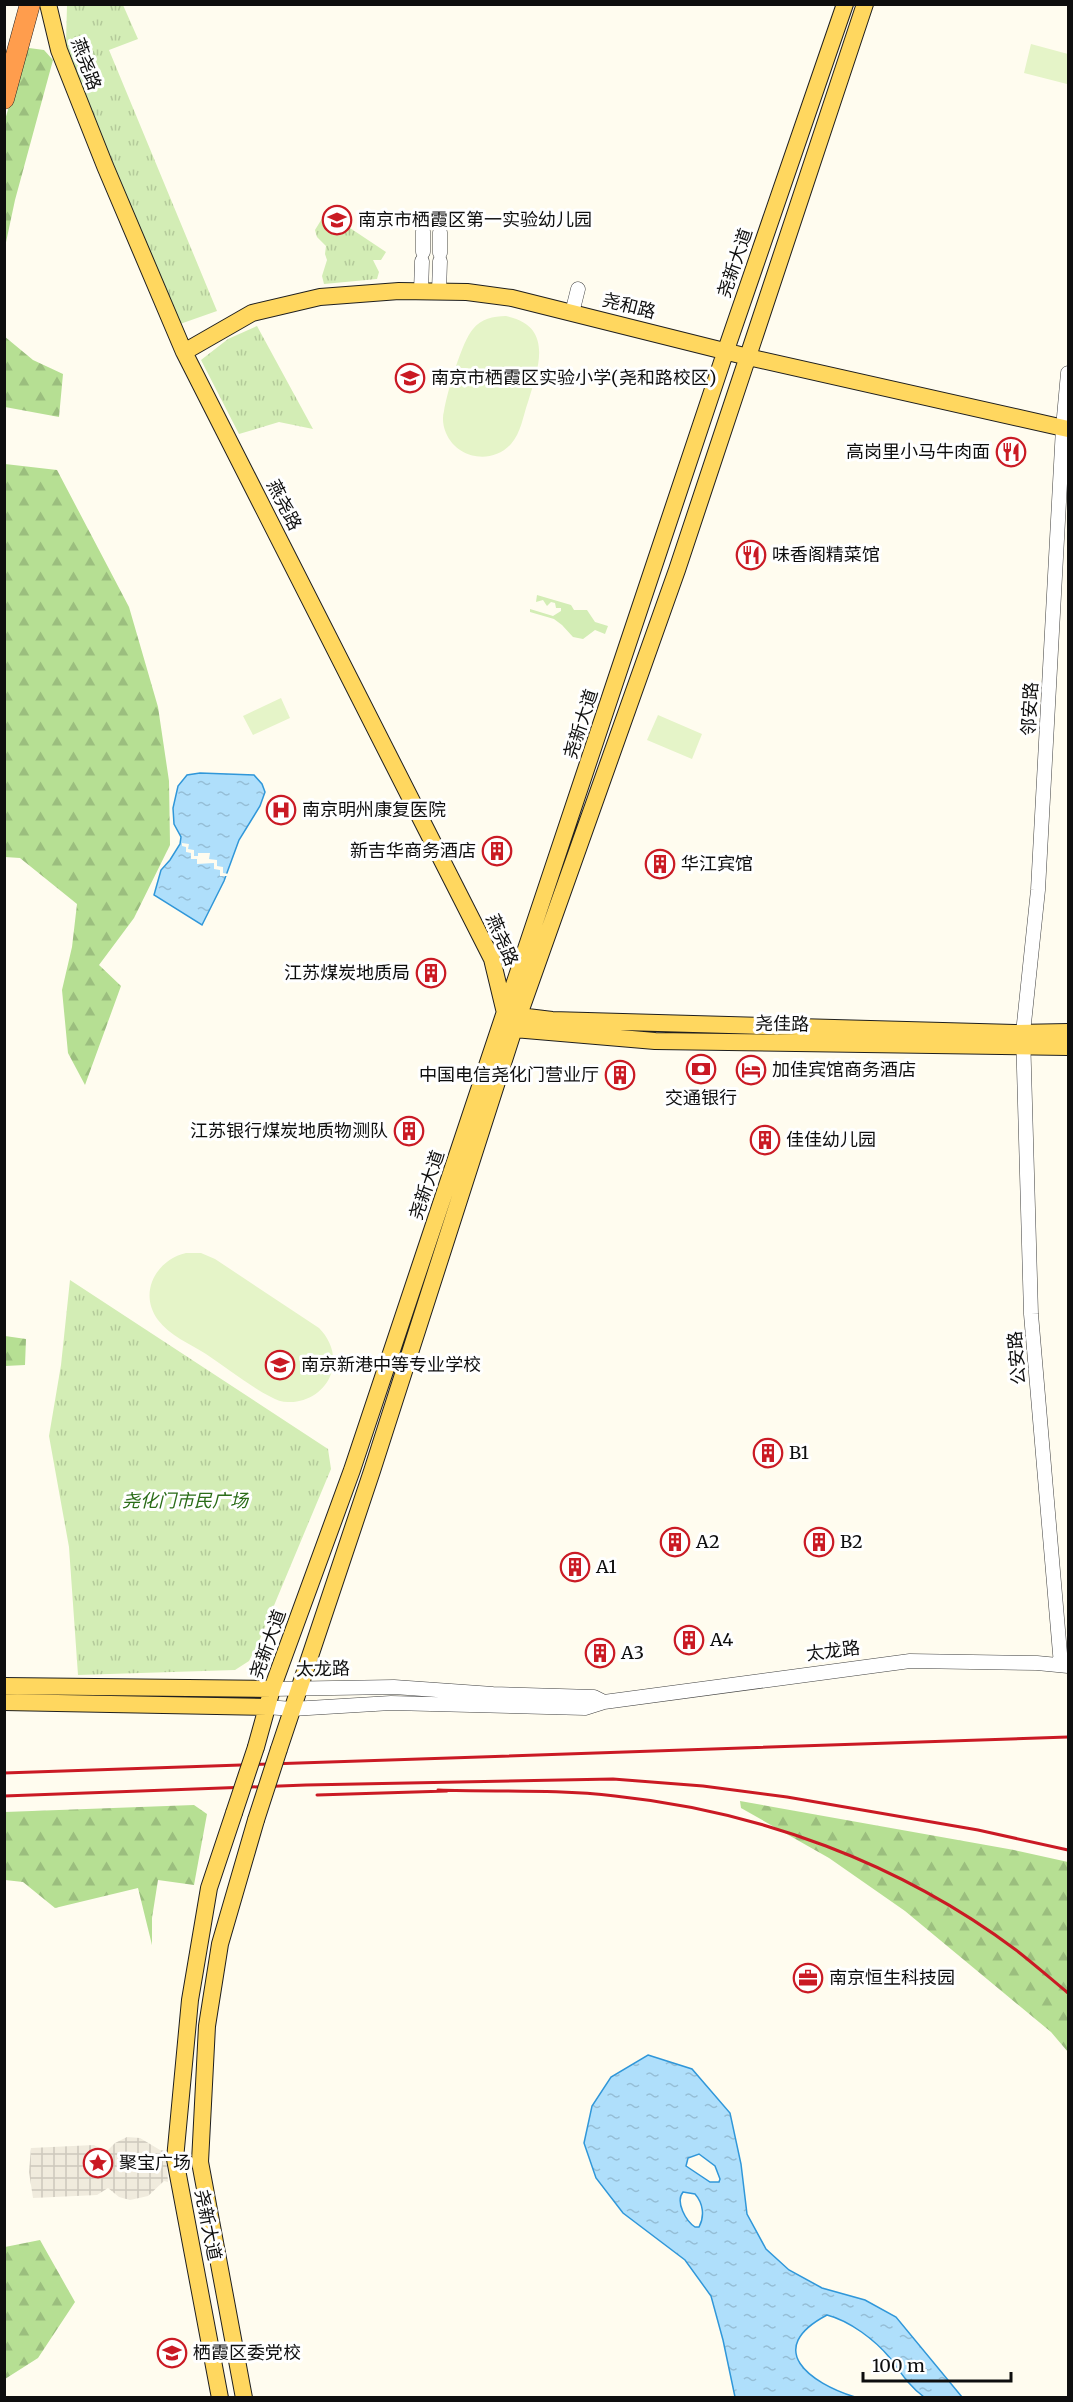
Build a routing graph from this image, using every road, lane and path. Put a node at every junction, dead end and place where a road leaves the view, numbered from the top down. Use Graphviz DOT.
graph roads {
  1 [pos="30,4"];
  2 [pos="48,4"];
  3 [pos="845,4"];
  4 [pos="865,4"];
  5 [pos="4,99"];
  6 [pos="423,231"];
  7 [pos="440,232"];
  8 [pos="579,289"];
  9 [pos="421,291"];
  10 [pos="439,292"];
  11 [pos="572,313"];
  12 [pos="726,350"];
  13 [pos="184,351"];
  14 [pos="748,357"];
  15 [pos="1068,373"];
  16 [pos="1066,428"];
  17 [pos="511,1018"];
  18 [pos="1068,1032"];
  19 [pos="1023,1039"];
  20 [pos="1068,1047"];
  21 [pos="1065,1666"];
  22 [pos="4,1686"];
  23 [pos="272,1689"];
  24 [pos="299,1690"];
  25 [pos="4,1702"];
  26 [pos="604,1702"];
  27 [pos="267,1707"];
  28 [pos="292,1708"];
  29 [pos="220,2397"];
  30 [pos="244,2397"];
  1 -- 5 [label="highway"];
  2 -- 13 [label="main road, 燕尧路"];
  3 -- 12 [label="main road, 尧新大道"];
  4 -- 14 [label="main road, 尧新大道"];
  6 -- 9 [label="street"];
  7 -- 10 [label="street"];
  8 -- 11 [label="street"];
  9 -- 10 [label="main road, 尧和路"];
  9 -- 13 [label="main road, 尧和路"];
  10 -- 11 [label="main road, 尧和路"];
  11 -- 12 [label="main road, 尧和路"];
  12 -- 14 [label="main road, 尧和路"];
  12 -- 17 [label="main road, 尧新大道"];
  13 -- 17 [label="main road, 燕尧路"];
  14 -- 16 [label="main road, 尧和路"];
  14 -- 17 [label="main road, 尧新大道"];
  15 -- 16 [label="street, 邻安路"];
  16 -- 19 [label="street, 邻安路"];
  17 -- 19 [label="main road, 尧佳路"];
  17 -- 23 [label="main road, 尧新大道"];
  17 -- 24 [label="main road, 尧新大道"];
  18 -- 19 [label="main road, 尧佳路"];
  19 -- 20 [label="main road, 尧佳路"];
  19 -- 21 [label="street, 公安路"];
  21 -- 26 [label="street, 太龙路"];
  22 -- 23 [label="main road, 太龙路"];
  23 -- 24 [label="street, 太龙路"];
  23 -- 27 [label="main road, 尧新大道"];
  24 -- 26 [label="street, 太龙路"];
  24 -- 28 [label="main road, 尧新大道"];
  25 -- 27 [label="main road, 太龙路"];
  26 -- 28 [label="street, 太龙路"];
  27 -- 28 [label="street, 太龙路"];
  27 -- 29 [label="main road, 尧新大道, bridge"];
  28 -- 30 [label="main road, 尧新大道, bridge"];
}
